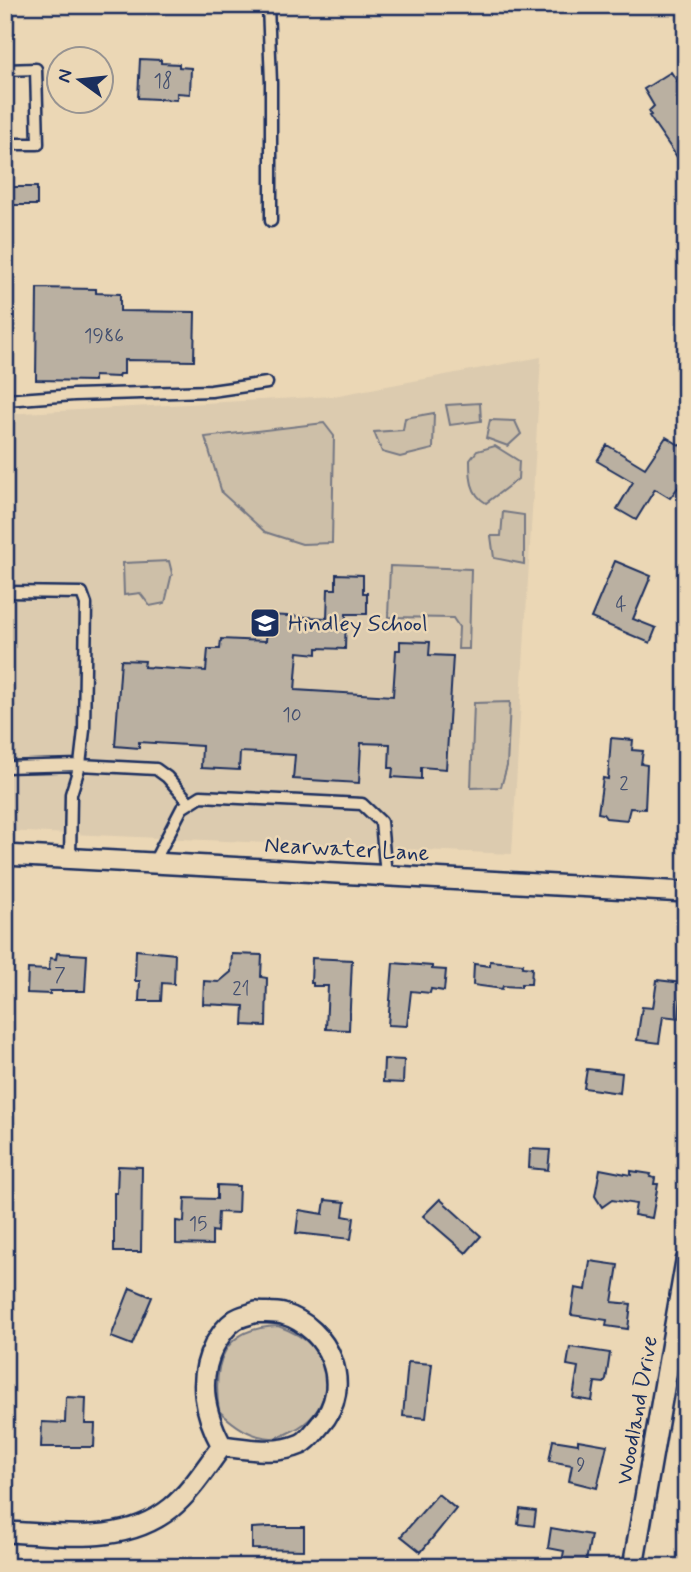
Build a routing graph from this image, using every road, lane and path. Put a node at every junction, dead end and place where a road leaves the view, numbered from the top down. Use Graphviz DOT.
graph roads {
  1 [pos="268,5"];
  2 [pos="5,70"];
  3 [pos="5,144"];
  4 [pos="271,221"];
  5 [pos="267,383"];
  6 [pos="5,400"];
  7 [pos="5,592"];
  8 [pos="80,765"];
  9 [pos="5,767"];
  10 [pos="190,803"];
  11 [pos="5,855"];
  12 [pos="70,859"];
  13 [pos="154,862"];
  14 [pos="386,875"];
  15 [pos="686,892"];
  16 [pos="686,1261"];
  17 [pos="222,1446"];
  18 [pos="5,1532"];
  19 [pos="634,1567"];
  1 -- 4 [label="lane"];
  2 -- 3 [label="lane"];
  5 -- 6 [label="lane"];
  7 -- 8 [label="lane"];
  8 -- 9 [label="lane"];
  8 -- 10 [label="lane"];
  8 -- 12 [label="lane"];
  10 -- 13 [label="lane"];
  10 -- 14 [label="lane"];
  11 -- 12 [label="street, Nearwater Lane"];
  12 -- 13 [label="street, Nearwater Lane"];
  13 -- 14 [label="street, Nearwater Lane"];
  14 -- 15 [label="street, Nearwater Lane"];
  16 -- 19 [label="street, Woodland Drive"];
  17 -- 17 [label="street"];
  17 -- 18 [label="street"];
}
